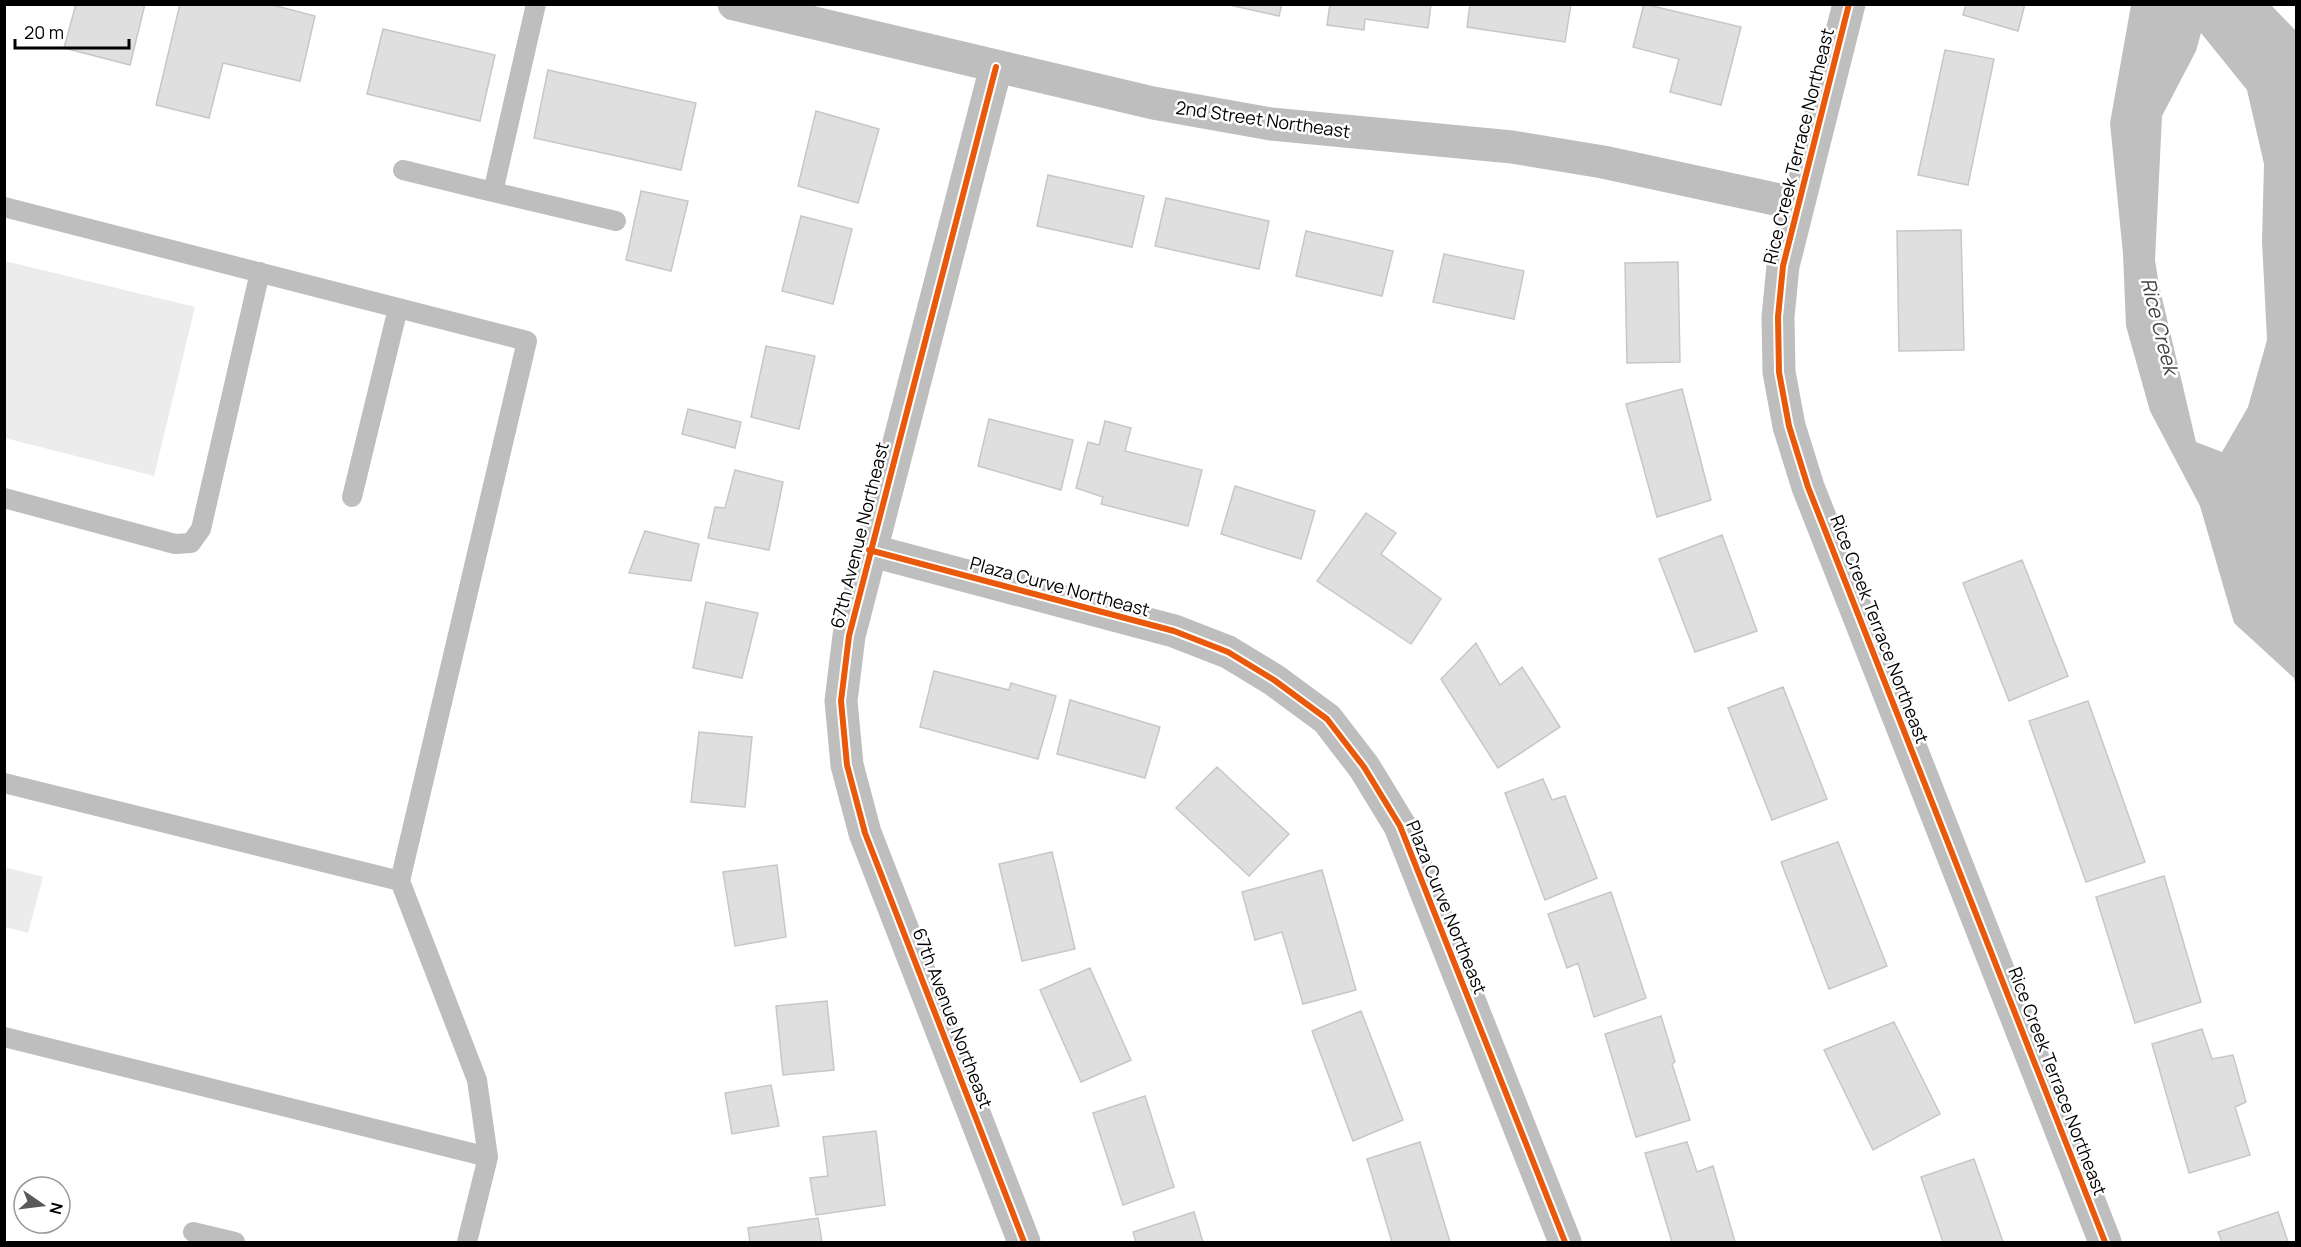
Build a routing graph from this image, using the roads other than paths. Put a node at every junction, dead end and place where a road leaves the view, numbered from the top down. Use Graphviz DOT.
graph roads {
  1 [pos="536,4"];
  2 [pos="734,4"];
  3 [pos="1849,4"];
  4 [pos="996,67"];
  5 [pos="403,170"];
  6 [pos="493,192"];
  7 [pos="1798,204"];
  8 [pos="4,207"];
  9 [pos="616,221"];
  10 [pos="260,272"];
  11 [pos="398,308"];
  12 [pos="352,497"];
  13 [pos="4,498"];
  14 [pos="869,550"];
  15 [pos="4,783"];
  16 [pos="400,881"];
  17 [pos="4,1037"];
  18 [pos="488,1157"];
  19 [pos="194,1232"];
  20 [pos="235,1242"];
  21 [pos="467,1242"];
  22 [pos="1024,1242"];
  23 [pos="1565,1242"];
  24 [pos="2105,1242"];
  1 -- 6 [label="lane"];
  2 -- 4 [label="street, 2nd Street Northeast"];
  3 -- 7 [label="street, Rice Creek Terrace Northeast"];
  4 -- 7 [label="street, 2nd Street Northeast"];
  4 -- 14 [label="street, 67th Avenue Northeast"];
  5 -- 6 [label="lane"];
  6 -- 9 [label="lane"];
  7 -- 24 [label="street, Rice Creek Terrace Northeast"];
  8 -- 10 [label="lane"];
  10 -- 11 [label="lane"];
  10 -- 13 [label="lane"];
  11 -- 12 [label="lane"];
  11 -- 16 [label="lane"];
  14 -- 22 [label="street, 67th Avenue Northeast"];
  14 -- 23 [label="street, Plaza Curve Northeast"];
  15 -- 16 [label="lane"];
  16 -- 18 [label="lane"];
  17 -- 18 [label="lane"];
  18 -- 21 [label="lane"];
  19 -- 20 [label="lane"];
}
